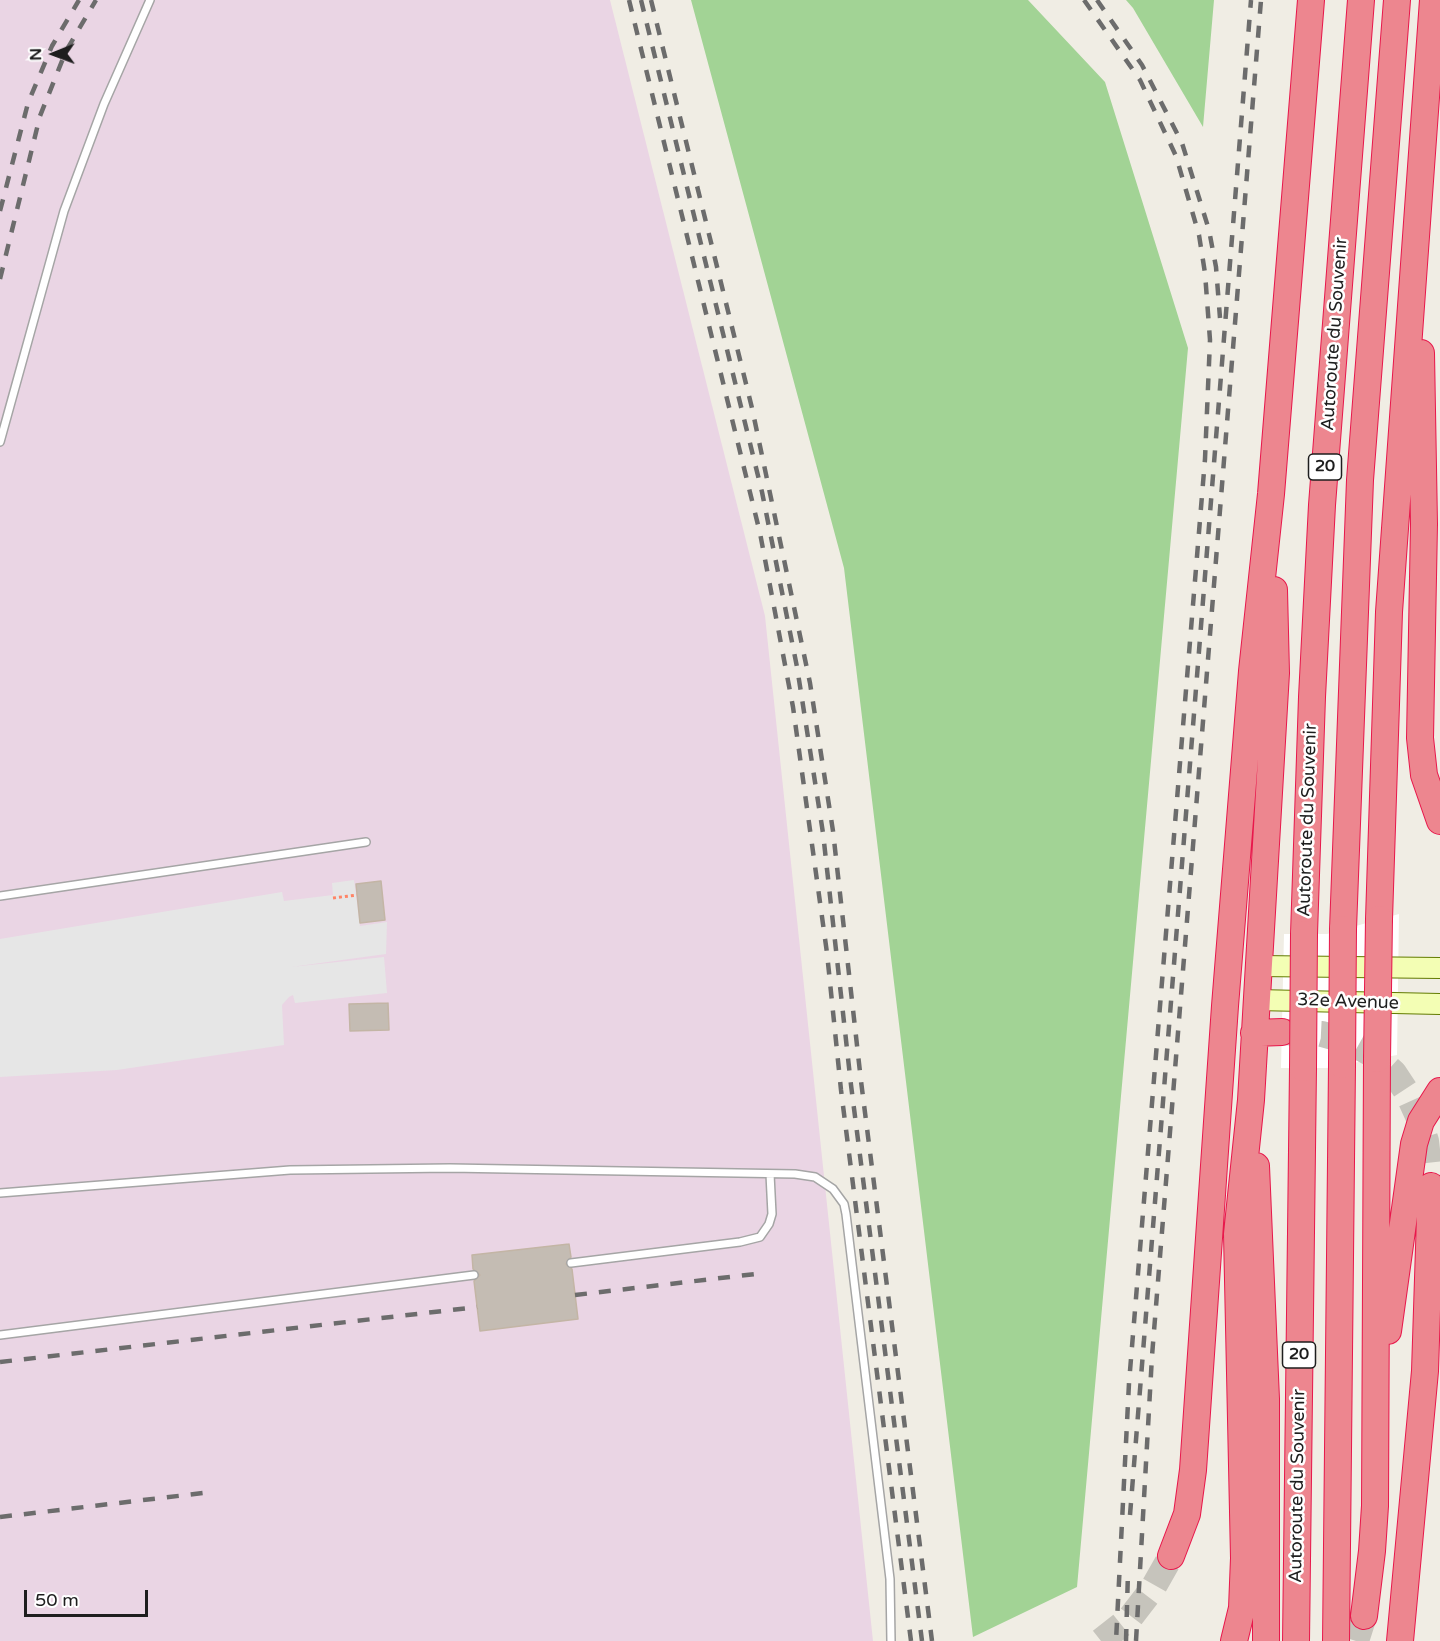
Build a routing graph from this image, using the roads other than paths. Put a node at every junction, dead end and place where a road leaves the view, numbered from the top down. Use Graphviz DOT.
graph roads {
  1 [pos="150,0"];
  2 [pos="1311,0"];
  3 [pos="1361,0"];
  4 [pos="1397,0"];
  5 [pos="1432,0"];
  6 [pos="1419,200"];
  7 [pos="0,442"];
  8 [pos="1271,494"];
  9 [pos="1440,820"];
  10 [pos="366,842"];
  11 [pos="0,896"];
  12 [pos="1258,966"];
  13 [pos="1440,968"];
  14 [pos="1256,1000"];
  15 [pos="1440,1004"];
  16 [pos="1282,1032"];
  17 [pos="1254,1033"];
  18 [pos="1440,1090"];
  19 [pos="1251,1100"];
  20 [pos="770,1174"];
  21 [pos="1431,1186"];
  22 [pos="0,1193"];
  23 [pos="571,1263"];
  24 [pos="474,1275"];
  25 [pos="1440,1305"];
  26 [pos="0,1335"];
  27 [pos="1425,1371"];
  28 [pos="1375,1432"];
  29 [pos="1172,1556"];
  30 [pos="1364,1616"];
  31 [pos="891,1641"];
  32 [pos="1234,1641"];
  33 [pos="1266,1641"];
  34 [pos="1296,1641"];
  35 [pos="1336,1641"];
  36 [pos="1400,1641"];
  1 -- 7 [label="lane"];
  2 -- 8 [label="highway"];
  3 -- 34 [label="highway, Autoroute du Souvenir / 20, bridge"];
  4 -- 35 [label="highway, Autoroute du Souvenir / 20, bridge"];
  5 -- 6 [label="highway"];
  6 -- 9 [label="highway"];
  6 -- 28 [label="highway, bridge"];
  8 -- 12 [label="highway"];
  8 -- 29 [label="highway"];
  10 -- 11 [label="lane"];
  12 -- 13 [label="main road, 32e Avenue"];
  12 -- 14 [label="highway"];
  14 -- 15 [label="main road, 32e Avenue"];
  14 -- 17 [label="highway"];
  16 -- 17 [label="highway"];
  17 -- 19 [label="highway"];
  18 -- 28 [label="highway"];
  19 -- 32 [label="highway"];
  19 -- 33 [label="highway"];
  20 -- 22 [label="lane"];
  20 -- 23 [label="lane"];
  20 -- 31 [label="lane"];
  21 -- 27 [label="highway"];
  24 -- 26 [label="lane"];
  25 -- 27 [label="highway"];
  27 -- 36 [label="highway"];
  28 -- 30 [label="highway"];
}
